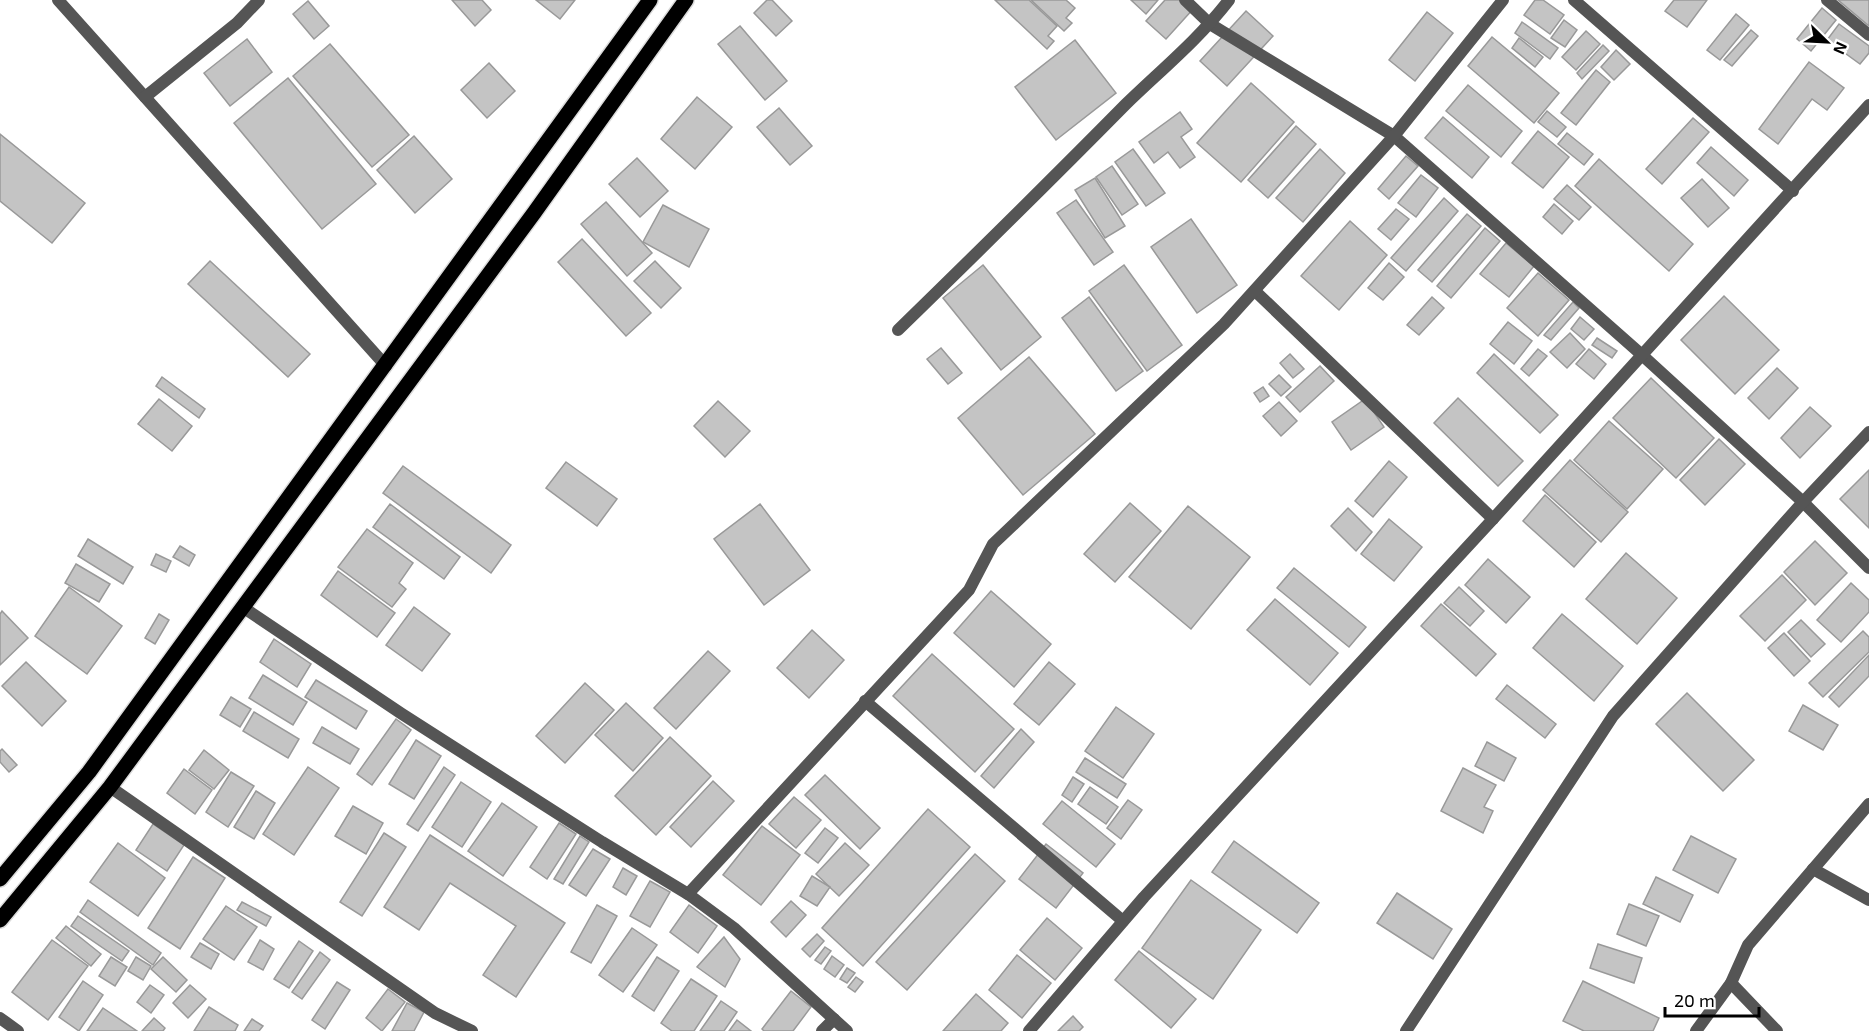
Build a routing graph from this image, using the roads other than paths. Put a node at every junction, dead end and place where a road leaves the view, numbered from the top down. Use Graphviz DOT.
graph roads {
  1 [pos="58,0"];
  2 [pos="259,0"];
  3 [pos="650,0"];
  4 [pos="686,0"];
  5 [pos="1185,0"];
  6 [pos="1229,0"];
  7 [pos="1503,0"];
  8 [pos="1574,0"];
  9 [pos="1827,0"];
  10 [pos="1210,24"];
  11 [pos="1869,35"];
  12 [pos="145,97"];
  13 [pos="1869,105"];
  14 [pos="1394,136"];
  15 [pos="1793,190"];
  16 [pos="1255,291"];
  17 [pos="898,330"];
  18 [pos="1642,355"];
  19 [pos="386,366"];
  20 [pos="1869,432"];
  21 [pos="1803,502"];
  22 [pos="1493,519"];
  23 [pos="1869,568"];
  24 [pos="244,608"];
  25 [pos="865,701"];
  26 [pos="111,787"];
  27 [pos="1869,804"];
  28 [pos="1813,869"];
  29 [pos="0,879"];
  30 [pos="688,894"];
  31 [pos="1869,900"];
  32 [pos="0,920"];
  33 [pos="1123,921"];
  34 [pos="1731,983"];
  35 [pos="0,1018"];
  36 [pos="834,1018"];
  37 [pos="18,1031"];
  38 [pos="471,1031"];
  39 [pos="822,1031"];
  40 [pos="847,1031"];
  41 [pos="1029,1031"];
  42 [pos="1406,1031"];
  43 [pos="1696,1031"];
  44 [pos="1777,1031"];
  1 -- 12 [label="street"];
  2 -- 12 [label="street"];
  3 -- 19 [label="main road"];
  4 -- 24 [label="main road"];
  5 -- 10 [label="street"];
  6 -- 10 [label="street"];
  7 -- 14 [label="street"];
  8 -- 15 [label="street"];
  9 -- 11 [label="street"];
  10 -- 14 [label="street"];
  10 -- 17 [label="street"];
  12 -- 19 [label="street"];
  13 -- 15 [label="street"];
  14 -- 16 [label="street"];
  14 -- 18 [label="street"];
  15 -- 18 [label="street"];
  16 -- 22 [label="street"];
  16 -- 25 [label="street"];
  18 -- 21 [label="street"];
  18 -- 22 [label="street"];
  19 -- 29 [label="main road"];
  20 -- 21 [label="street"];
  21 -- 23 [label="street"];
  21 -- 42 [label="street"];
  22 -- 33 [label="street"];
  24 -- 26 [label="main road"];
  24 -- 30 [label="street"];
  25 -- 30 [label="street"];
  25 -- 33 [label="street"];
  26 -- 32 [label="main road"];
  26 -- 38 [label="street"];
  27 -- 28 [label="street"];
  28 -- 31 [label="street"];
  28 -- 34 [label="street"];
  30 -- 36 [label="street"];
  33 -- 41 [label="street"];
  34 -- 43 [label="street"];
  34 -- 44 [label="street"];
  35 -- 37 [label="street"];
  36 -- 39 [label="street"];
  36 -- 40 [label="street"];
}
